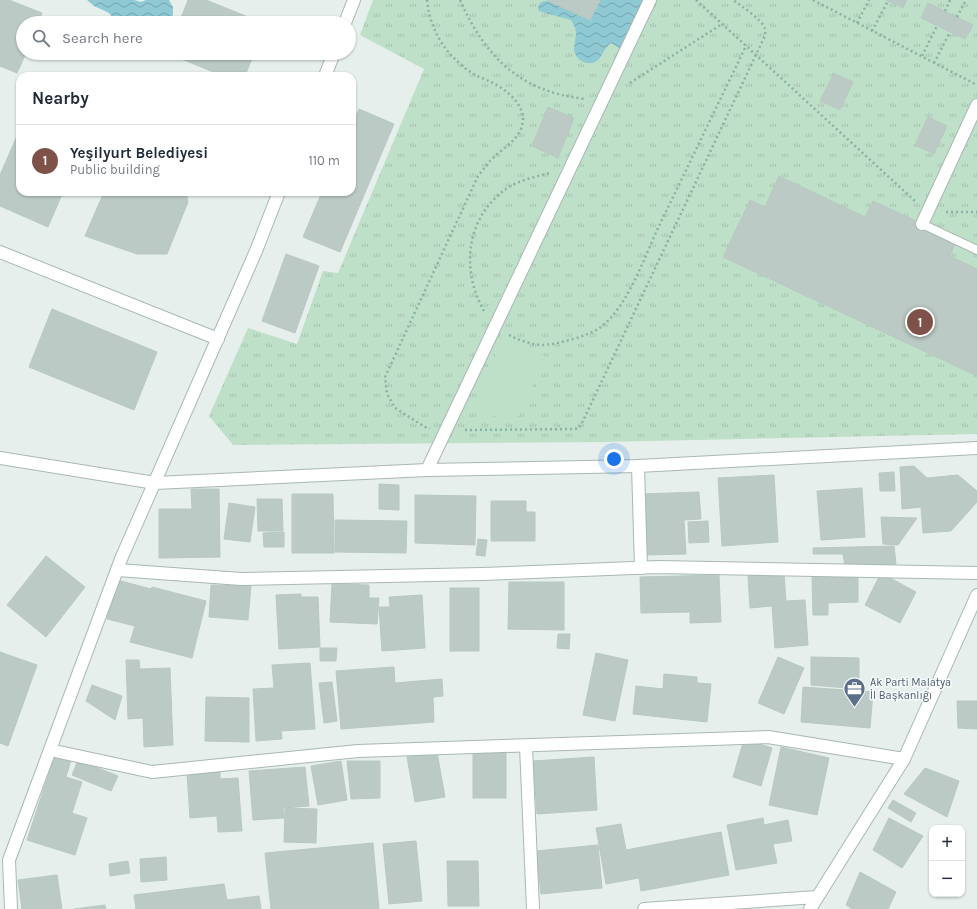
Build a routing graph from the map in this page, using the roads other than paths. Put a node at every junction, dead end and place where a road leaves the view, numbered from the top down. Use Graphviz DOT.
graph roads {
  1 [pos="354,0"];
  2 [pos="650,0"];
  3 [pos="348,16"];
  4 [pos="331,60"];
  5 [pos="327,72"];
  6 [pos="977,105"];
  7 [pos="277,196"];
  8 [pos="922,224"];
  9 [pos="977,250"];
  10 [pos="0,252"];
  11 [pos="218,339"];
  12 [pos="977,448"];
  13 [pos="0,458"];
  14 [pos="638,466"];
  15 [pos="427,470"];
  16 [pos="155,483"];
  17 [pos="641,568"];
  18 [pos="118,570"];
  19 [pos="977,573"];
  20 [pos="977,595"];
  21 [pos="526,746"];
  22 [pos="50,750"];
  23 [pos="904,759"];
  24 [pos="817,897"];
  25 [pos="11,909"];
  26 [pos="533,909"];
  27 [pos="644,909"];
  28 [pos="810,909"];
  1 -- 3 [label="street"];
  2 -- 15 [label="street"];
  4 -- 5 [label="street"];
  6 -- 8 [label="street"];
  7 -- 11 [label="street"];
  8 -- 9 [label="lane"];
  10 -- 11 [label="street"];
  11 -- 16 [label="street"];
  12 -- 14 [label="street"];
  13 -- 16 [label="street"];
  14 -- 15 [label="street"];
  14 -- 17 [label="street"];
  15 -- 16 [label="street"];
  16 -- 18 [label="street"];
  17 -- 18 [label="street"];
  17 -- 19 [label="street"];
  18 -- 22 [label="street"];
  20 -- 23 [label="street"];
  21 -- 22 [label="street"];
  21 -- 23 [label="street"];
  21 -- 26 [label="street"];
  22 -- 25 [label="street"];
  23 -- 24 [label="street"];
  24 -- 27 [label="street"];
  24 -- 28 [label="street"];
}
